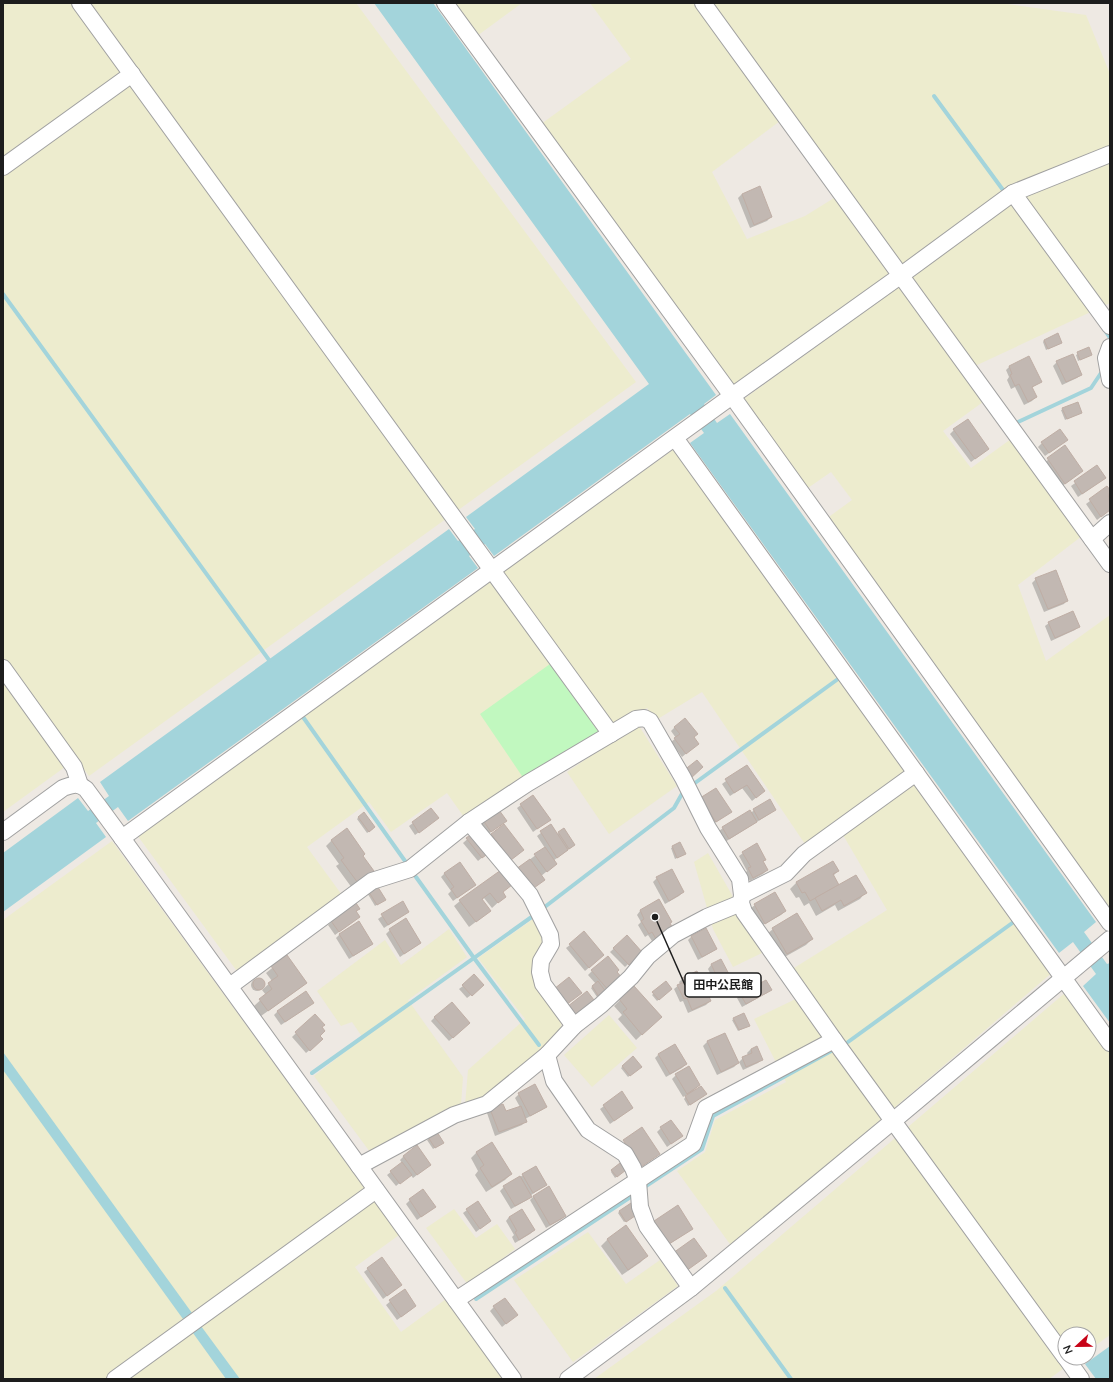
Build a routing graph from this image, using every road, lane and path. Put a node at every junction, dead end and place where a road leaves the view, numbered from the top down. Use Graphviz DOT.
graph roads {
  1 [pos="80,3"];
  2 [pos="445,3"];
  3 [pos="703,3"];
  4 [pos="132,74"];
  5 [pos="1110,154"];
  6 [pos="3,167"];
  7 [pos="1013,193"];
  8 [pos="900,276"];
  9 [pos="1110,326"];
  10 [pos="1110,347"];
  11 [pos="1110,380"];
  12 [pos="732,396"];
  13 [pos="675,438"];
  14 [pos="1110,523"];
  15 [pos="1092,539"];
  16 [pos="1110,564"];
  17 [pos="492,571"];
  18 [pos="3,668"];
  19 [pos="611,734"];
  20 [pos="916,773"];
  21 [pos="80,785"];
  22 [pos="469,822"];
  23 [pos="3,832"];
  24 [pos="122,838"];
  25 [pos="742,899"];
  26 [pos="1110,923"];
  27 [pos="1105,943"];
  28 [pos="1063,978"];
  29 [pos="230,986"];
  30 [pos="574,1026"];
  31 [pos="834,1040"];
  32 [pos="1110,1043"];
  33 [pos="547,1055"];
  34 [pos="894,1121"];
  35 [pos="359,1166"];
  36 [pos="638,1181"];
  37 [pos="376,1190"];
  38 [pos="691,1288"];
  39 [pos="456,1300"];
  40 [pos="1057,1347"];
  41 [pos="1071,1366"];
  42 [pos="115,1379"];
  43 [pos="513,1379"];
  44 [pos="568,1379"];
  45 [pos="1081,1379"];
  1 -- 4 [label="street"];
  2 -- 12 [label="street"];
  3 -- 8 [label="street"];
  4 -- 6 [label="street"];
  4 -- 17 [label="street"];
  5 -- 7 [label="street"];
  7 -- 8 [label="street"];
  7 -- 9 [label="street"];
  8 -- 12 [label="street"];
  8 -- 15 [label="street"];
  10 -- 11 [label="street"];
  12 -- 13 [label="street"];
  12 -- 26 [label="street"];
  13 -- 17 [label="street"];
  13 -- 20 [label="street"];
  14 -- 15 [label="street"];
  15 -- 16 [label="street"];
  17 -- 19 [label="street"];
  17 -- 24 [label="street"];
  18 -- 21 [label="street"];
  19 -- 22 [label="street"];
  19 -- 25 [label="street"];
  20 -- 25 [label="street"];
  20 -- 28 [label="street"];
  21 -- 23 [label="street"];
  21 -- 24 [label="street"];
  22 -- 29 [label="street"];
  22 -- 30 [label="street"];
  24 -- 29 [label="street"];
  25 -- 30 [label="street"];
  25 -- 31 [label="street"];
  27 -- 28 [label="street"];
  28 -- 32 [label="street"];
  28 -- 34 [label="street"];
  29 -- 35 [label="street"];
  30 -- 33 [label="street"];
  31 -- 34 [label="street"];
  31 -- 36 [label="street"];
  33 -- 35 [label="street"];
  33 -- 36 [label="street"];
  34 -- 38 [label="street"];
  34 -- 40 [label="street"];
  35 -- 37 [label="street"];
  36 -- 38 [label="street"];
  36 -- 39 [label="street"];
  37 -- 39 [label="street"];
  37 -- 42 [label="street"];
  38 -- 44 [label="street"];
  39 -- 43 [label="street"];
  41 -- 45 [label="street"];
}
